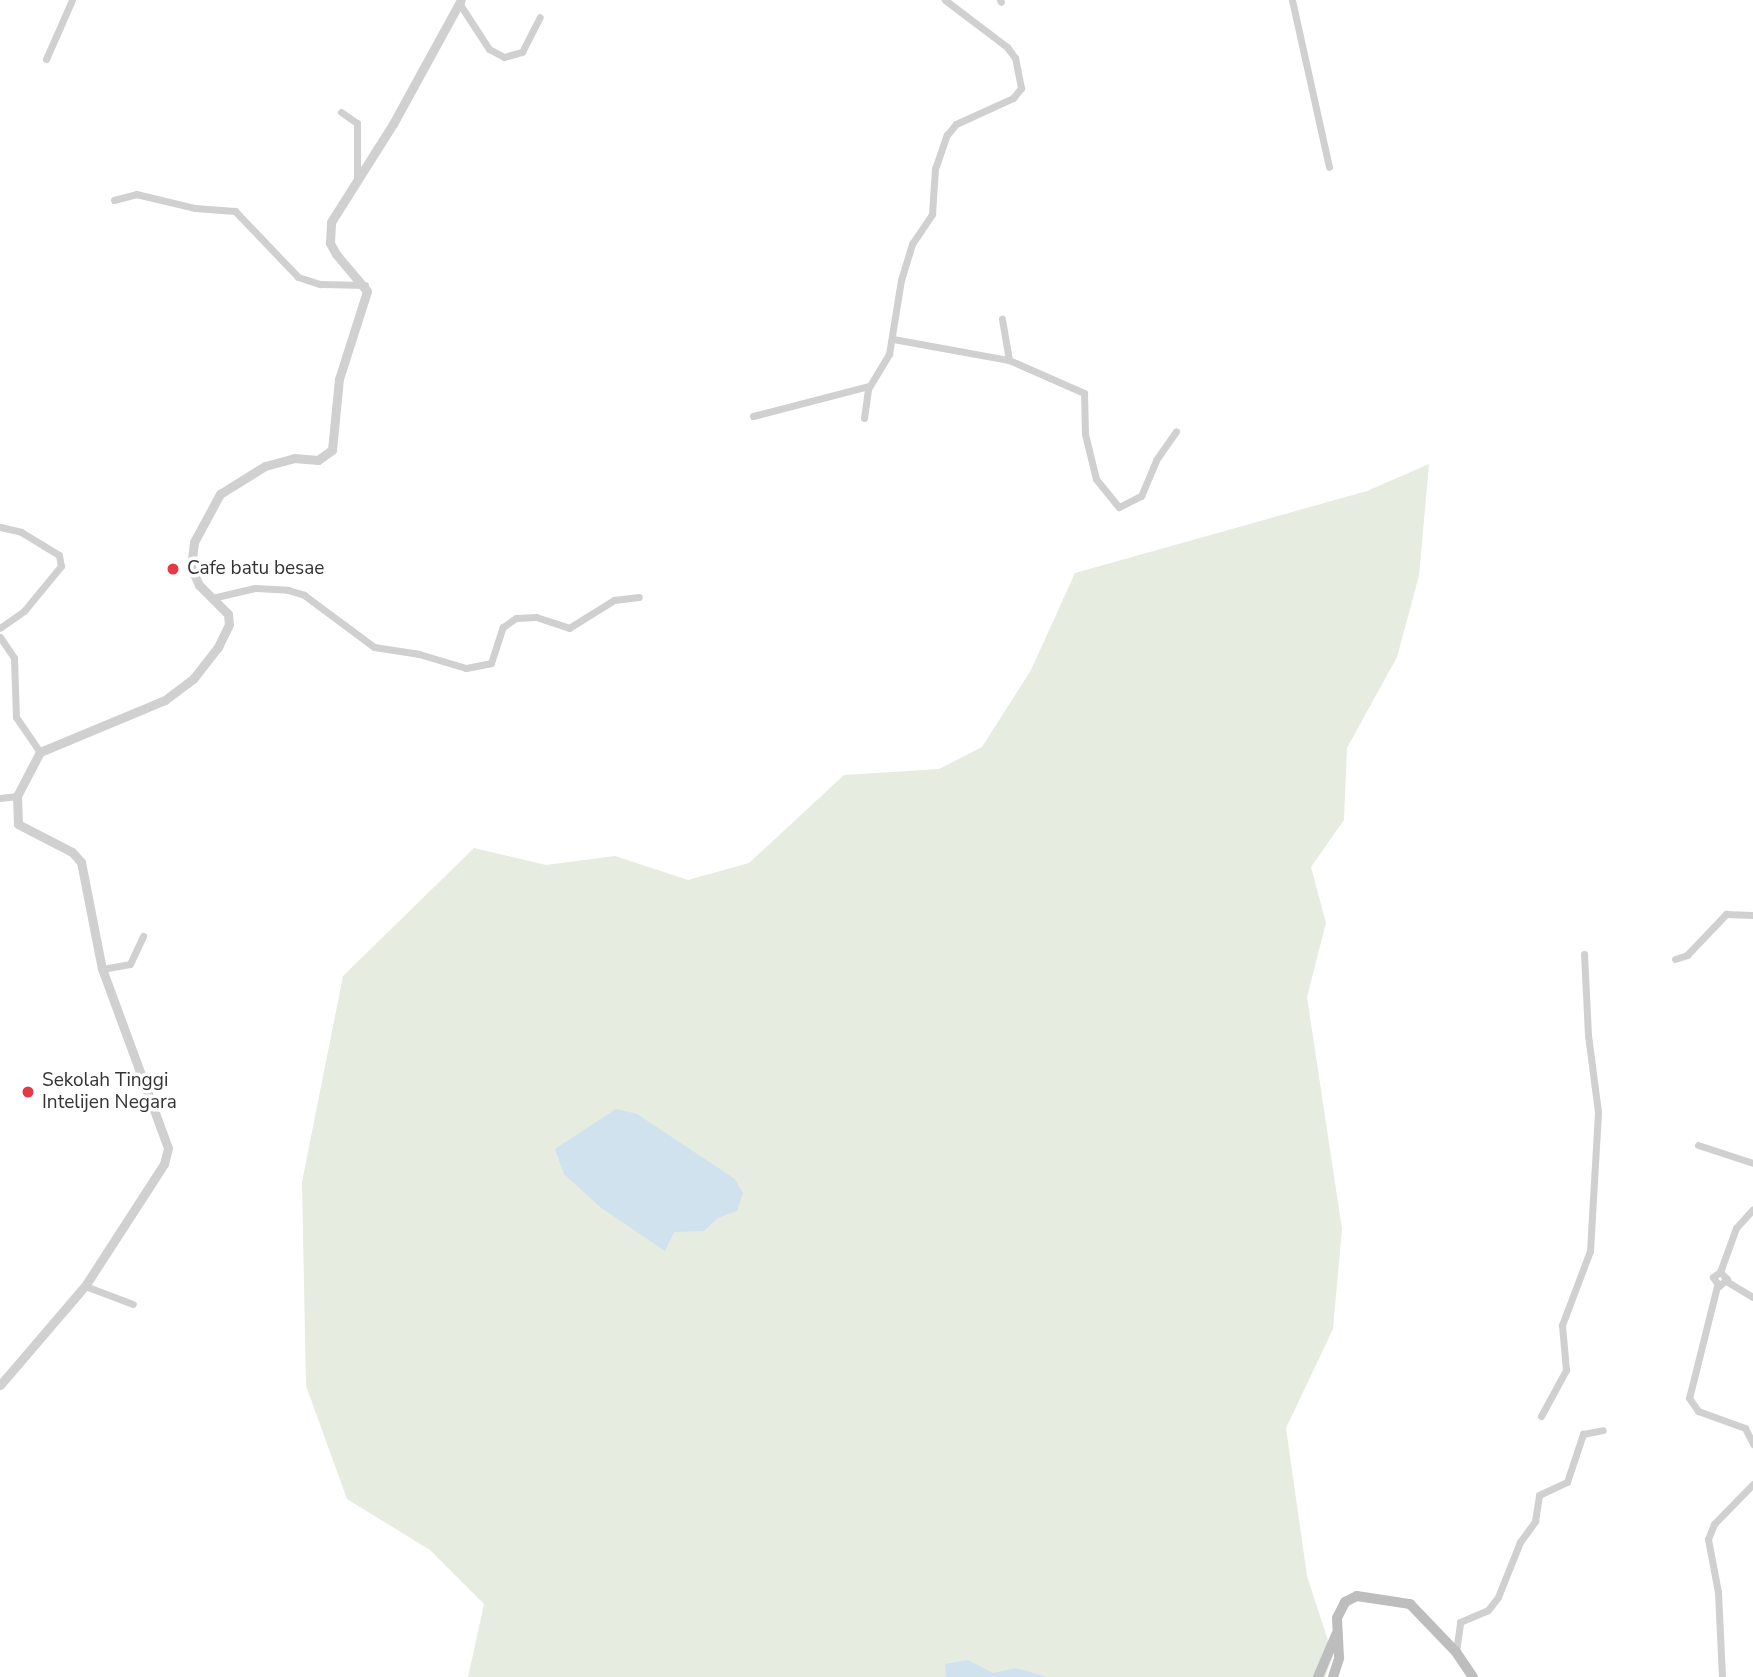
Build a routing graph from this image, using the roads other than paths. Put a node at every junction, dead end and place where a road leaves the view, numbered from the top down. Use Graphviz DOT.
graph roads {
  1 [pos="72,0"];
  2 [pos="945,0"];
  3 [pos="1292,0"];
  4 [pos="460,1"];
  5 [pos="540,18"];
  6 [pos="47,59"];
  7 [pos="341,112"];
  8 [pos="1329,167"];
  9 [pos="357,178"];
  10 [pos="114,200"];
  11 [pos="365,285"];
  12 [pos="1002,319"];
  13 [pos="892,339"];
  14 [pos="1009,359"];
  15 [pos="869,386"];
  16 [pos="753,416"];
  17 [pos="864,418"];
  18 [pos="1176,431"];
  19 [pos="0,527"];
  20 [pos="639,597"];
  21 [pos="212,598"];
  22 [pos="0,628"];
  23 [pos="0,636"];
  24 [pos="40,751"];
  25 [pos="17,796"];
  26 [pos="0,798"];
  27 [pos="1753,915"];
  28 [pos="143,936"];
  29 [pos="1584,954"];
  30 [pos="1675,959"];
  31 [pos="102,969"];
  32 [pos="1698,1145"];
  33 [pos="1753,1163"];
  34 [pos="1753,1209"];
  35 [pos="1720,1272"];
  36 [pos="1726,1281"];
  37 [pos="85,1286"];
  38 [pos="1717,1286"];
  39 [pos="1753,1297"];
  40 [pos="133,1304"];
  41 [pos="0,1385"];
  42 [pos="1541,1416"];
  43 [pos="1603,1430"];
  44 [pos="1753,1444"];
  45 [pos="1753,1484"];
  46 [pos="1336,1635"];
  47 [pos="1456,1652"];
  48 [pos="1318,1677"];
  49 [pos="1333,1677"];
  50 [pos="1473,1677"];
  51 [pos="1721,1677"];
  1 -- 6 [label="street"];
  2 -- 13 [label="street"];
  3 -- 8 [label="street"];
  4 -- 5 [label="street"];
  4 -- 9 [label="street"];
  7 -- 9 [label="street"];
  9 -- 11 [label="street"];
  10 -- 11 [label="street"];
  11 -- 21 [label="street"];
  12 -- 14 [label="street"];
  13 -- 14 [label="street"];
  13 -- 15 [label="street"];
  14 -- 18 [label="street"];
  15 -- 16 [label="street"];
  15 -- 17 [label="street"];
  19 -- 22 [label="street"];
  20 -- 21 [label="street"];
  21 -- 24 [label="street"];
  23 -- 24 [label="street"];
  24 -- 25 [label="street"];
  25 -- 26 [label="street"];
  25 -- 31 [label="street"];
  27 -- 30 [label="street"];
  28 -- 31 [label="street"];
  29 -- 42 [label="street"];
  31 -- 37 [label="street"];
  32 -- 33 [label="street"];
  34 -- 35 [label="street"];
  35 -- 36 [label="street"];
  35 -- 38 [label="street"];
  36 -- 38 [label="street"];
  36 -- 39 [label="street"];
  37 -- 40 [label="street"];
  37 -- 41 [label="street"];
  38 -- 44 [label="street"];
  43 -- 47 [label="street"];
  45 -- 51 [label="street"];
  46 -- 47 [label="main road"];
  46 -- 48 [label="main road"];
  46 -- 49 [label="main road"];
  47 -- 50 [label="main road"];
}
